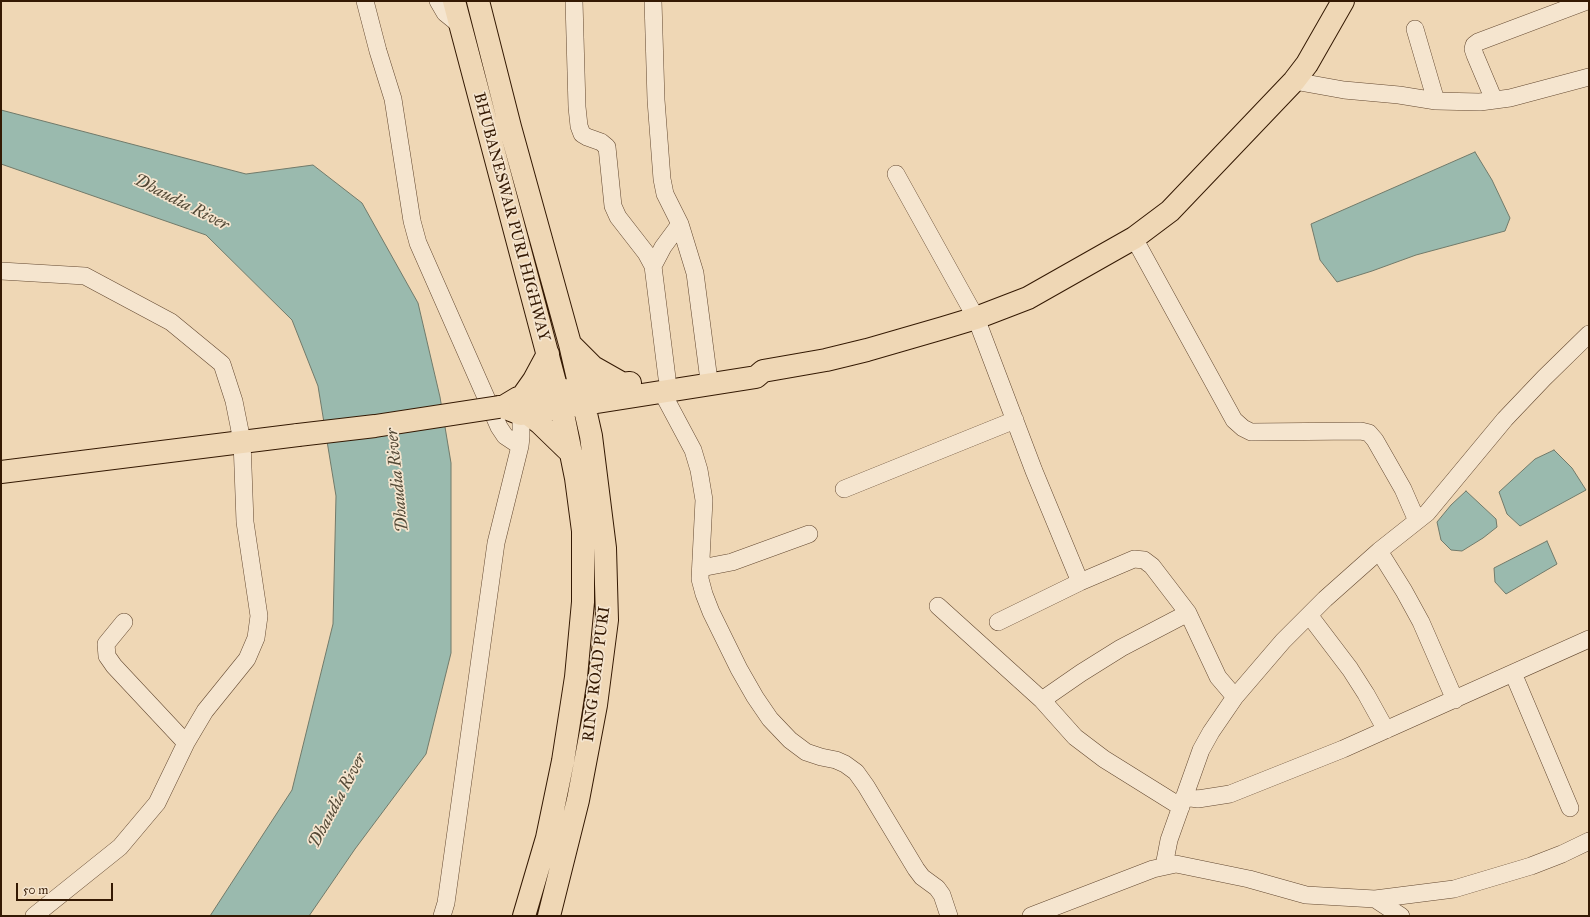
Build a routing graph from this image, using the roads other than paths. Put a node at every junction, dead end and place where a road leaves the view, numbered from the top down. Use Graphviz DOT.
graph roads {
  1 [pos="365,1"];
  2 [pos="438,1"];
  3 [pos="454,1"];
  4 [pos="478,1"];
  5 [pos="488,1"];
  6 [pos="574,1"];
  7 [pos="653,1"];
  8 [pos="1343,1"];
  9 [pos="1587,1"];
  10 [pos="461,26"];
  11 [pos="485,29"];
  12 [pos="1415,29"];
  13 [pos="1589,77"];
  14 [pos="1294,81"];
  15 [pos="1494,100"];
  16 [pos="1436,101"];
  17 [pos="896,174"];
  18 [pos="680,224"];
  19 [pos="1134,238"];
  20 [pos="653,266"];
  21 [pos="1,271"];
  22 [pos="976,318"];
  23 [pos="1589,334"];
  24 [pos="570,344"];
  25 [pos="548,354"];
  26 [pos="763,371"];
  27 [pos="708,373"];
  28 [pos="664,385"];
  29 [pos="623,391"];
  30 [pos="582,396"];
  31 [pos="560,400"];
  32 [pos="515,408"];
  33 [pos="1015,420"];
  34 [pos="591,436"];
  35 [pos="242,441"];
  36 [pos="520,446"];
  37 [pos="571,453"];
  38 [pos="1,472"];
  39 [pos="844,489"];
  40 [pos="1417,521"];
  41 [pos="809,534"];
  42 [pos="1378,551"];
  43 [pos="701,568"];
  44 [pos="1080,582"];
  45 [pos="938,606"];
  46 [pos="1188,613"];
  47 [pos="1309,615"];
  48 [pos="124,622"];
  49 [pos="998,622"];
  50 [pos="1589,639"];
  51 [pos="1513,673"];
  52 [pos="1235,697"];
  53 [pos="1042,700"];
  54 [pos="1455,700"];
  55 [pos="1386,730"];
  56 [pos="186,743"];
  57 [pos="1183,802"];
  58 [pos="1570,808"];
  59 [pos="1589,841"];
  60 [pos="1164,866"];
  61 [pos="1375,899"];
  62 [pos="34,916"];
  63 [pos="442,916"];
  64 [pos="524,916"];
  65 [pos="548,916"];
  66 [pos="949,916"];
  67 [pos="1031,916"];
  68 [pos="1401,916"];
  1 -- 36 [label="street"];
  2 -- 10 [label="street"];
  3 -- 10 [label="highway, BHUBANESWAR PURI HIGHWAY"];
  4 -- 11 [label="highway, BHUBANESWAR PURI HIGHWAY"];
  5 -- 11 [label="street, BHUBANESWAR PURI HIGHWAY"];
  6 -- 20 [label="street"];
  7 -- 18 [label="street"];
  8 -- 14 [label="highway"];
  9 -- 15 [label="street"];
  10 -- 25 [label="highway, BHUBANESWAR PURI HIGHWAY"];
  11 -- 24 [label="highway, BHUBANESWAR PURI HIGHWAY"];
  12 -- 16 [label="street"];
  13 -- 15 [label="street"];
  14 -- 16 [label="street"];
  14 -- 19 [label="highway"];
  15 -- 16 [label="street"];
  17 -- 22 [label="street"];
  18 -- 20 [label="street"];
  18 -- 27 [label="street"];
  19 -- 22 [label="highway"];
  19 -- 40 [label="street"];
  20 -- 28 [label="street"];
  21 -- 35 [label="street"];
  22 -- 26 [label="highway"];
  22 -- 33 [label="street"];
  23 -- 40 [label="street"];
  24 -- 29 [label="highway"];
  24 -- 30 [label="highway, BHUBANESWAR PURI HIGHWAY"];
  25 -- 31 [label="highway, BHUBANESWAR PURI HIGHWAY"];
  25 -- 32 [label="highway"];
  26 -- 27 [label="highway"];
  26 -- 28 [label="highway"];
  27 -- 28 [label="highway"];
  28 -- 29 [label="highway"];
  28 -- 43 [label="street"];
  29 -- 30 [label="highway"];
  29 -- 34 [label="highway"];
  30 -- 31 [label="highway"];
  30 -- 34 [label="highway, RING ROAD PURI"];
  31 -- 32 [label="highway"];
  31 -- 37 [label="highway, RING ROAD PURI"];
  32 -- 35 [label="highway, bridge"];
  32 -- 36 [label="street"];
  32 -- 37 [label="highway"];
  33 -- 39 [label="street"];
  33 -- 44 [label="street"];
  34 -- 65 [label="highway, RING ROAD PURI"];
  35 -- 38 [label="highway"];
  35 -- 56 [label="street"];
  36 -- 63 [label="street"];
  37 -- 64 [label="highway, RING ROAD PURI"];
  40 -- 42 [label="street"];
  41 -- 43 [label="street"];
  42 -- 47 [label="street"];
  42 -- 54 [label="street"];
  43 -- 66 [label="street"];
  44 -- 46 [label="street"];
  44 -- 49 [label="street"];
  45 -- 53 [label="street"];
  46 -- 52 [label="street"];
  46 -- 53 [label="street"];
  47 -- 52 [label="street"];
  47 -- 55 [label="street"];
  48 -- 56 [label="street"];
  50 -- 51 [label="street"];
  51 -- 54 [label="street"];
  51 -- 58 [label="street"];
  52 -- 57 [label="street"];
  53 -- 57 [label="street"];
  54 -- 55 [label="street"];
  55 -- 57 [label="street"];
  56 -- 62 [label="street"];
  57 -- 60 [label="street"];
  59 -- 61 [label="street"];
  60 -- 61 [label="street"];
  60 -- 67 [label="street"];
  61 -- 68 [label="street"];
}
